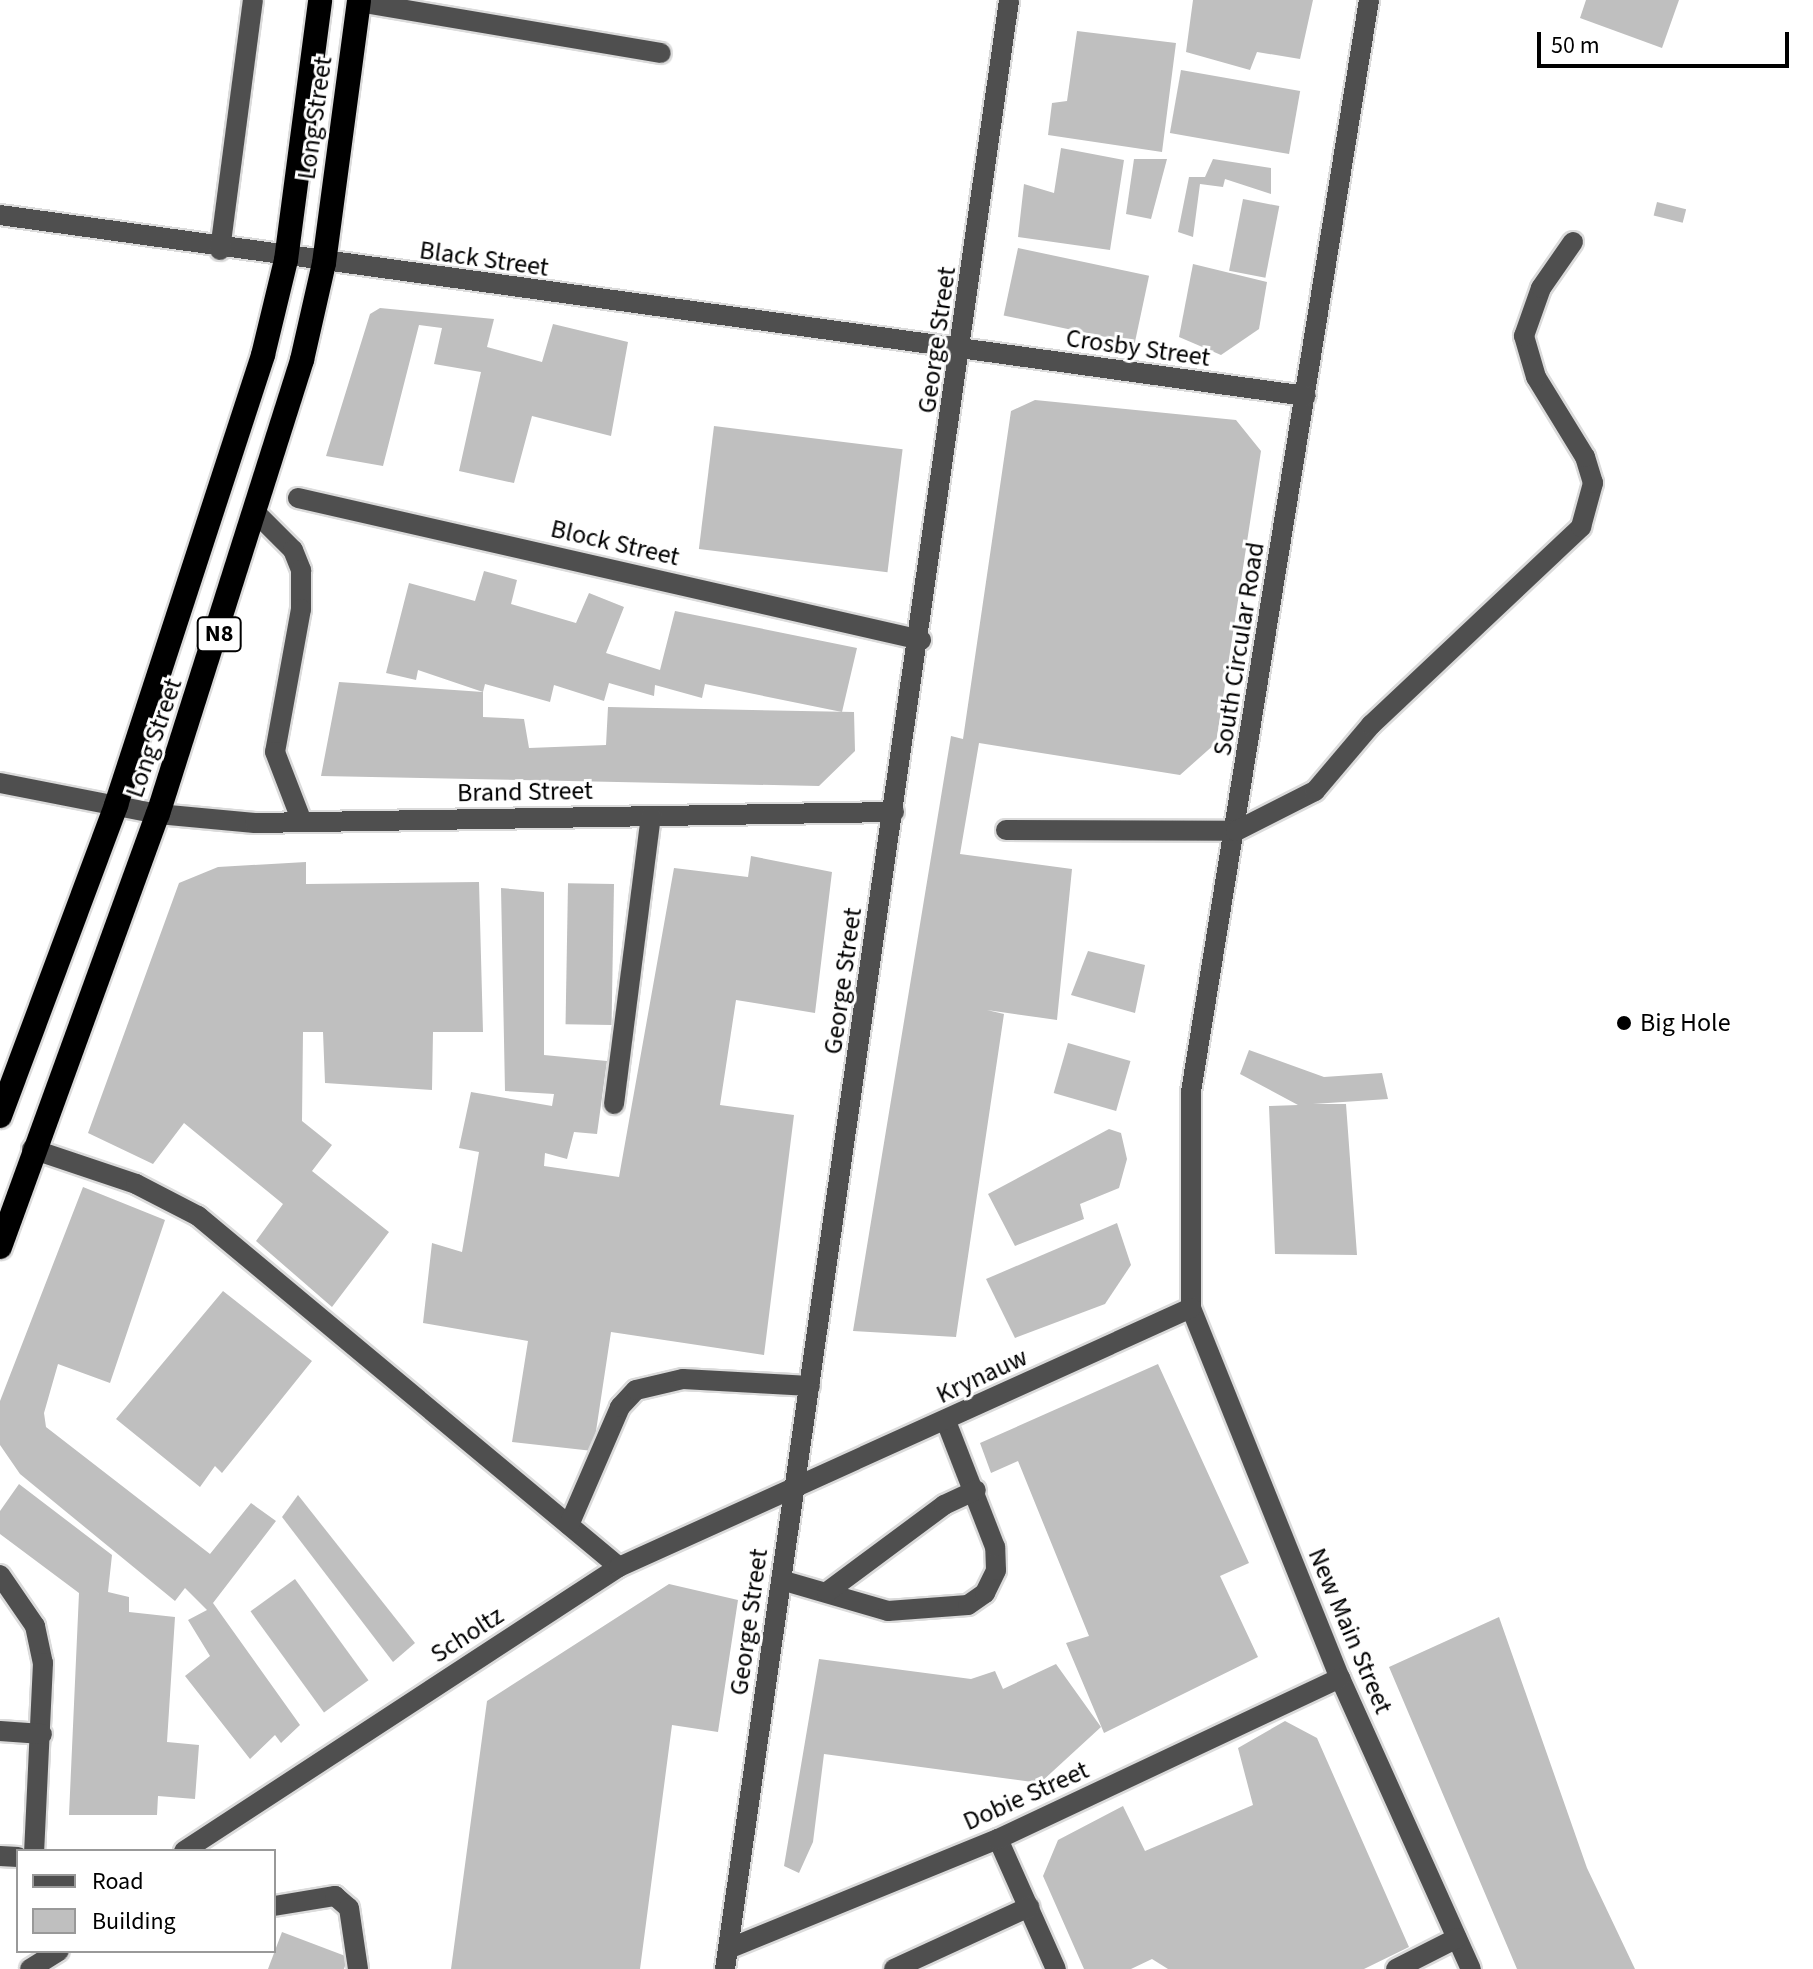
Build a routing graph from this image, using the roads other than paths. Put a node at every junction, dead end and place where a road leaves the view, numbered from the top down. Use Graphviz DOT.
graph roads {
  1 [pos="253,0"];
  2 [pos="320,0"];
  3 [pos="1009,0"];
  4 [pos="1369,0"];
  5 [pos="359,1"];
  6 [pos="661,53"];
  7 [pos="0,215"];
  8 [pos="1573,242"];
  9 [pos="220,250"];
  10 [pos="286,260"];
  11 [pos="324,263"];
  12 [pos="962,350"];
  13 [pos="1306,396"];
  14 [pos="298,498"];
  15 [pos="256,513"];
  16 [pos="921,640"];
  17 [pos="0,783"];
  18 [pos="116,805"];
  19 [pos="894,812"];
  20 [pos="158,814"];
  21 [pos="651,816"];
  22 [pos="302,822"];
  23 [pos="1006,830"];
  24 [pos="1236,831"];
  25 [pos="614,1104"];
  26 [pos="0,1116"];
  27 [pos="32,1149"];
  28 [pos="0,1247"];
  29 [pos="1191,1308"];
  30 [pos="810,1386"];
  31 [pos="946,1421"];
  32 [pos="976,1490"];
  33 [pos="794,1491"];
  34 [pos="569,1525"];
  35 [pos="619,1567"];
  36 [pos="0,1575"];
  37 [pos="781,1580"];
  38 [pos="827,1592"];
  39 [pos="1340,1678"];
  40 [pos="0,1731"];
  41 [pos="42,1734"];
  42 [pos="998,1839"];
  43 [pos="34,1849"];
  44 [pos="187,1849"];
  45 [pos="276,1906"];
  46 [pos="1029,1907"];
  47 [pos="1457,1938"];
  48 [pos="56,1953"];
  49 [pos="727,1959"];
  50 [pos="937,1960"];
  51 [pos="30,1969"];
  52 [pos="358,1969"];
  53 [pos="894,1969"];
  54 [pos="1056,1969"];
  55 [pos="1396,1969"];
  56 [pos="1471,1969"];
  1 -- 9 [label="street"];
  2 -- 10 [label="highway, Long Street / N8"];
  3 -- 12 [label="street, George Street"];
  4 -- 13 [label="street, South Circular Road"];
  5 -- 6 [label="street"];
  5 -- 11 [label="highway, Long Street / N8"];
  7 -- 9 [label="street, Black Street"];
  8 -- 24 [label="street"];
  9 -- 10 [label="street, Black Street"];
  10 -- 11 [label="street, Black Street"];
  10 -- 18 [label="highway, Long Street / N8"];
  11 -- 12 [label="street, Black Street"];
  11 -- 15 [label="highway, Long Street / N8"];
  12 -- 13 [label="street, Crosby Street"];
  12 -- 16 [label="street, George Street"];
  13 -- 24 [label="street, South Circular Road"];
  14 -- 16 [label="street, Block Street"];
  15 -- 20 [label="highway, Long Street / N8"];
  15 -- 22 [label="street"];
  16 -- 19 [label="street, George Street"];
  17 -- 18 [label="street, Brand Street"];
  18 -- 20 [label="street, Brand Street"];
  18 -- 26 [label="highway, Long Street / N8"];
  19 -- 21 [label="street, Brand Street"];
  19 -- 30 [label="street, George Street"];
  20 -- 22 [label="street, Brand Street"];
  20 -- 27 [label="highway, Long Street / N8"];
  21 -- 22 [label="street, Brand Street"];
  21 -- 25 [label="street"];
  23 -- 24 [label="street"];
  24 -- 29 [label="street, South Circular Road"];
  27 -- 28 [label="highway, Long Street / N8"];
  27 -- 34 [label="street"];
  29 -- 31 [label="street, Krynauw"];
  29 -- 39 [label="street, New Main Street"];
  30 -- 33 [label="street, George Street"];
  30 -- 34 [label="street"];
  31 -- 32 [label="street"];
  31 -- 33 [label="street, Krynauw"];
  32 -- 38 [label="street"];
  32 -- 38 [label="street"];
  33 -- 35 [label="street, Scholtz"];
  33 -- 37 [label="street, George Street"];
  34 -- 35 [label="street"];
  35 -- 44 [label="street, Scholtz"];
  36 -- 41 [label="street"];
  37 -- 38 [label="street"];
  37 -- 49 [label="street, George Street"];
  39 -- 42 [label="street, Dobie Street"];
  39 -- 47 [label="street, New Main Street"];
  40 -- 41 [label="street"];
  41 -- 43 [label="street"];
  42 -- 46 [label="street"];
  42 -- 49 [label="street, Dobie Street"];
  45 -- 52 [label="street"];
  46 -- 50 [label="street"];
  46 -- 54 [label="street"];
  47 -- 55 [label="street"];
  47 -- 56 [label="street, New Main Street"];
  48 -- 51 [label="street"];
  50 -- 53 [label="street"];
}
